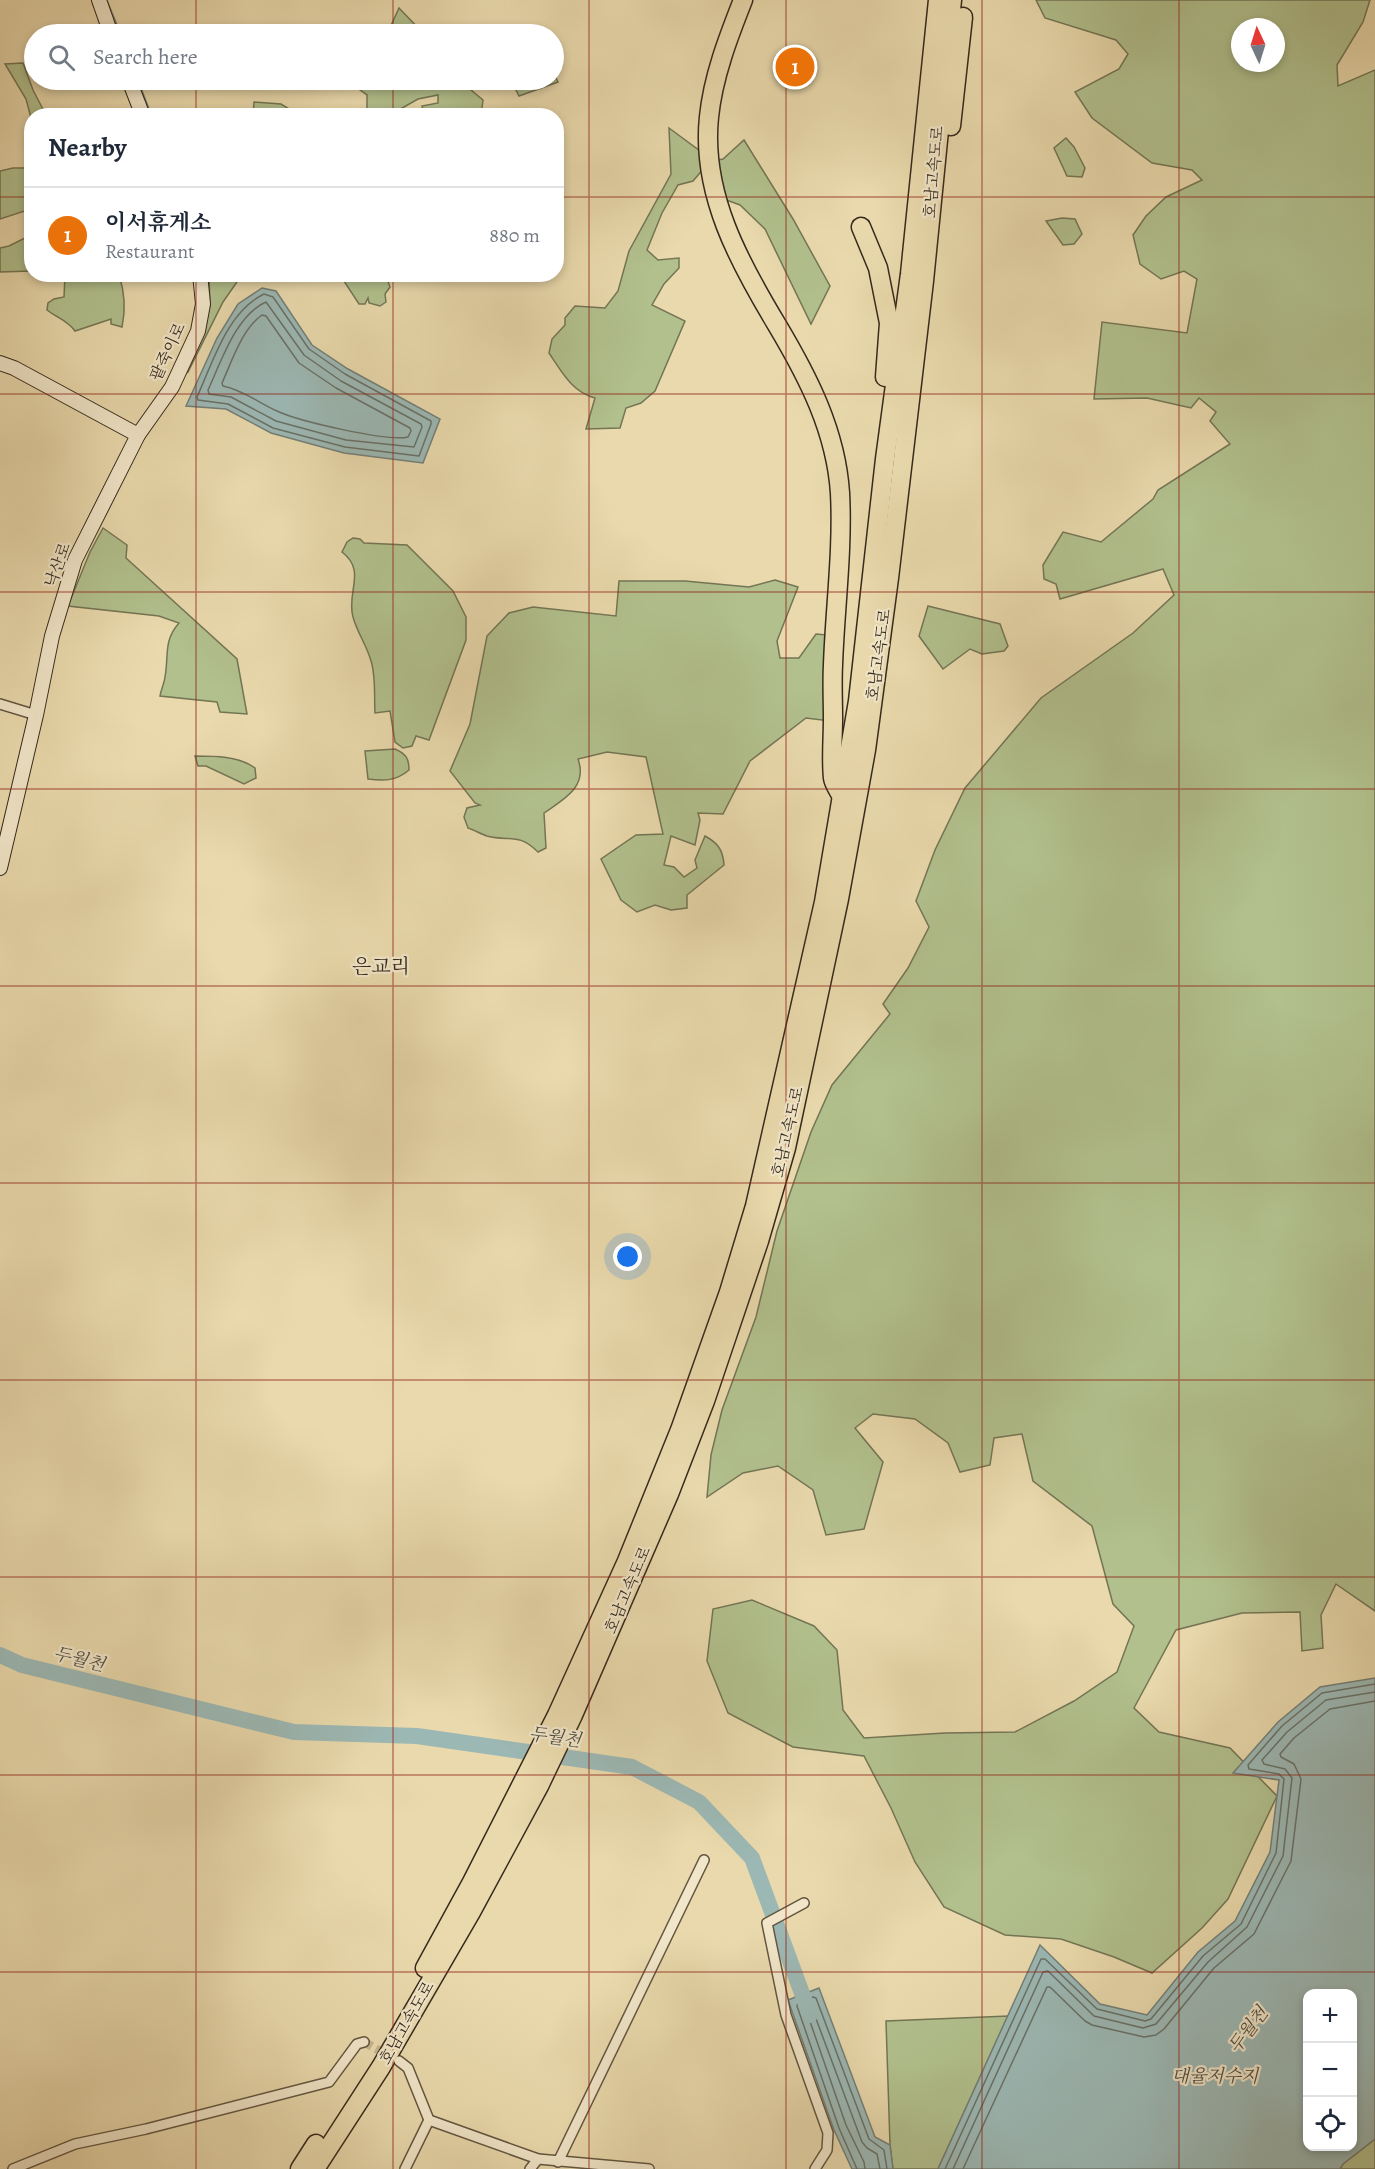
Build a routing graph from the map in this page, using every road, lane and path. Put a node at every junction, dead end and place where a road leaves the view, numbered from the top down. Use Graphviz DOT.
graph roads {
  1 [pos="99,0"];
  2 [pos="743,0"];
  3 [pos="938,0"];
  4 [pos="952,0"];
  5 [pos="965,0"];
  6 [pos="107,24"];
  7 [pos="133,90"];
  8 [pos="140,108"];
  9 [pos="861,227"];
  10 [pos="924,281"];
  11 [pos="201,282"];
  12 [pos="0,363"];
  13 [pos="138,435"];
  14 [pos="885,459"];
  15 [pos="0,704"];
  16 [pos="36,715"];
  17 [pos="843,799"];
  18 [pos="0,868"];
  19 [pos="565,1715"];
  20 [pos="704,1860"];
  21 [pos="804,1903"];
  22 [pos="364,2042"];
  23 [pos="399,2061"];
  24 [pos="429,2120"];
  25 [pos="538,2159"];
  26 [pos="558,2162"];
  27 [pos="13,2169"];
  28 [pos="300,2169"];
  29 [pos="315,2169"];
  30 [pos="405,2169"];
  31 [pos="530,2169"];
  32 [pos="649,2169"];
  33 [pos="815,2169"];
  1 -- 6 [label="street"];
  2 -- 17 [label="highway"];
  3 -- 14 [label="highway, 호남고속도로"];
  4 -- 10 [label="highway, 호남고속도로"];
  5 -- 10 [label="highway"];
  7 -- 8 [label="street"];
  9 -- 14 [label="highway"];
  10 -- 19 [label="highway, 호남고속도로"];
  11 -- 13 [label="street, 팥죽이로"];
  12 -- 13 [label="street"];
  13 -- 16 [label="street, 낙산로"];
  14 -- 17 [label="highway, 호남고속도로"];
  15 -- 16 [label="street"];
  16 -- 18 [label="street, 낙산로"];
  17 -- 19 [label="highway, 호남고속도로"];
  19 -- 28 [label="highway, 호남고속도로"];
  19 -- 29 [label="highway, 호남고속도로"];
  20 -- 26 [label="street"];
  21 -- 33 [label="street"];
  22 -- 27 [label="street"];
  23 -- 24 [label="street"];
  24 -- 25 [label="street"];
  24 -- 30 [label="street"];
  25 -- 26 [label="street"];
  25 -- 31 [label="street"];
  26 -- 32 [label="street"];
}
